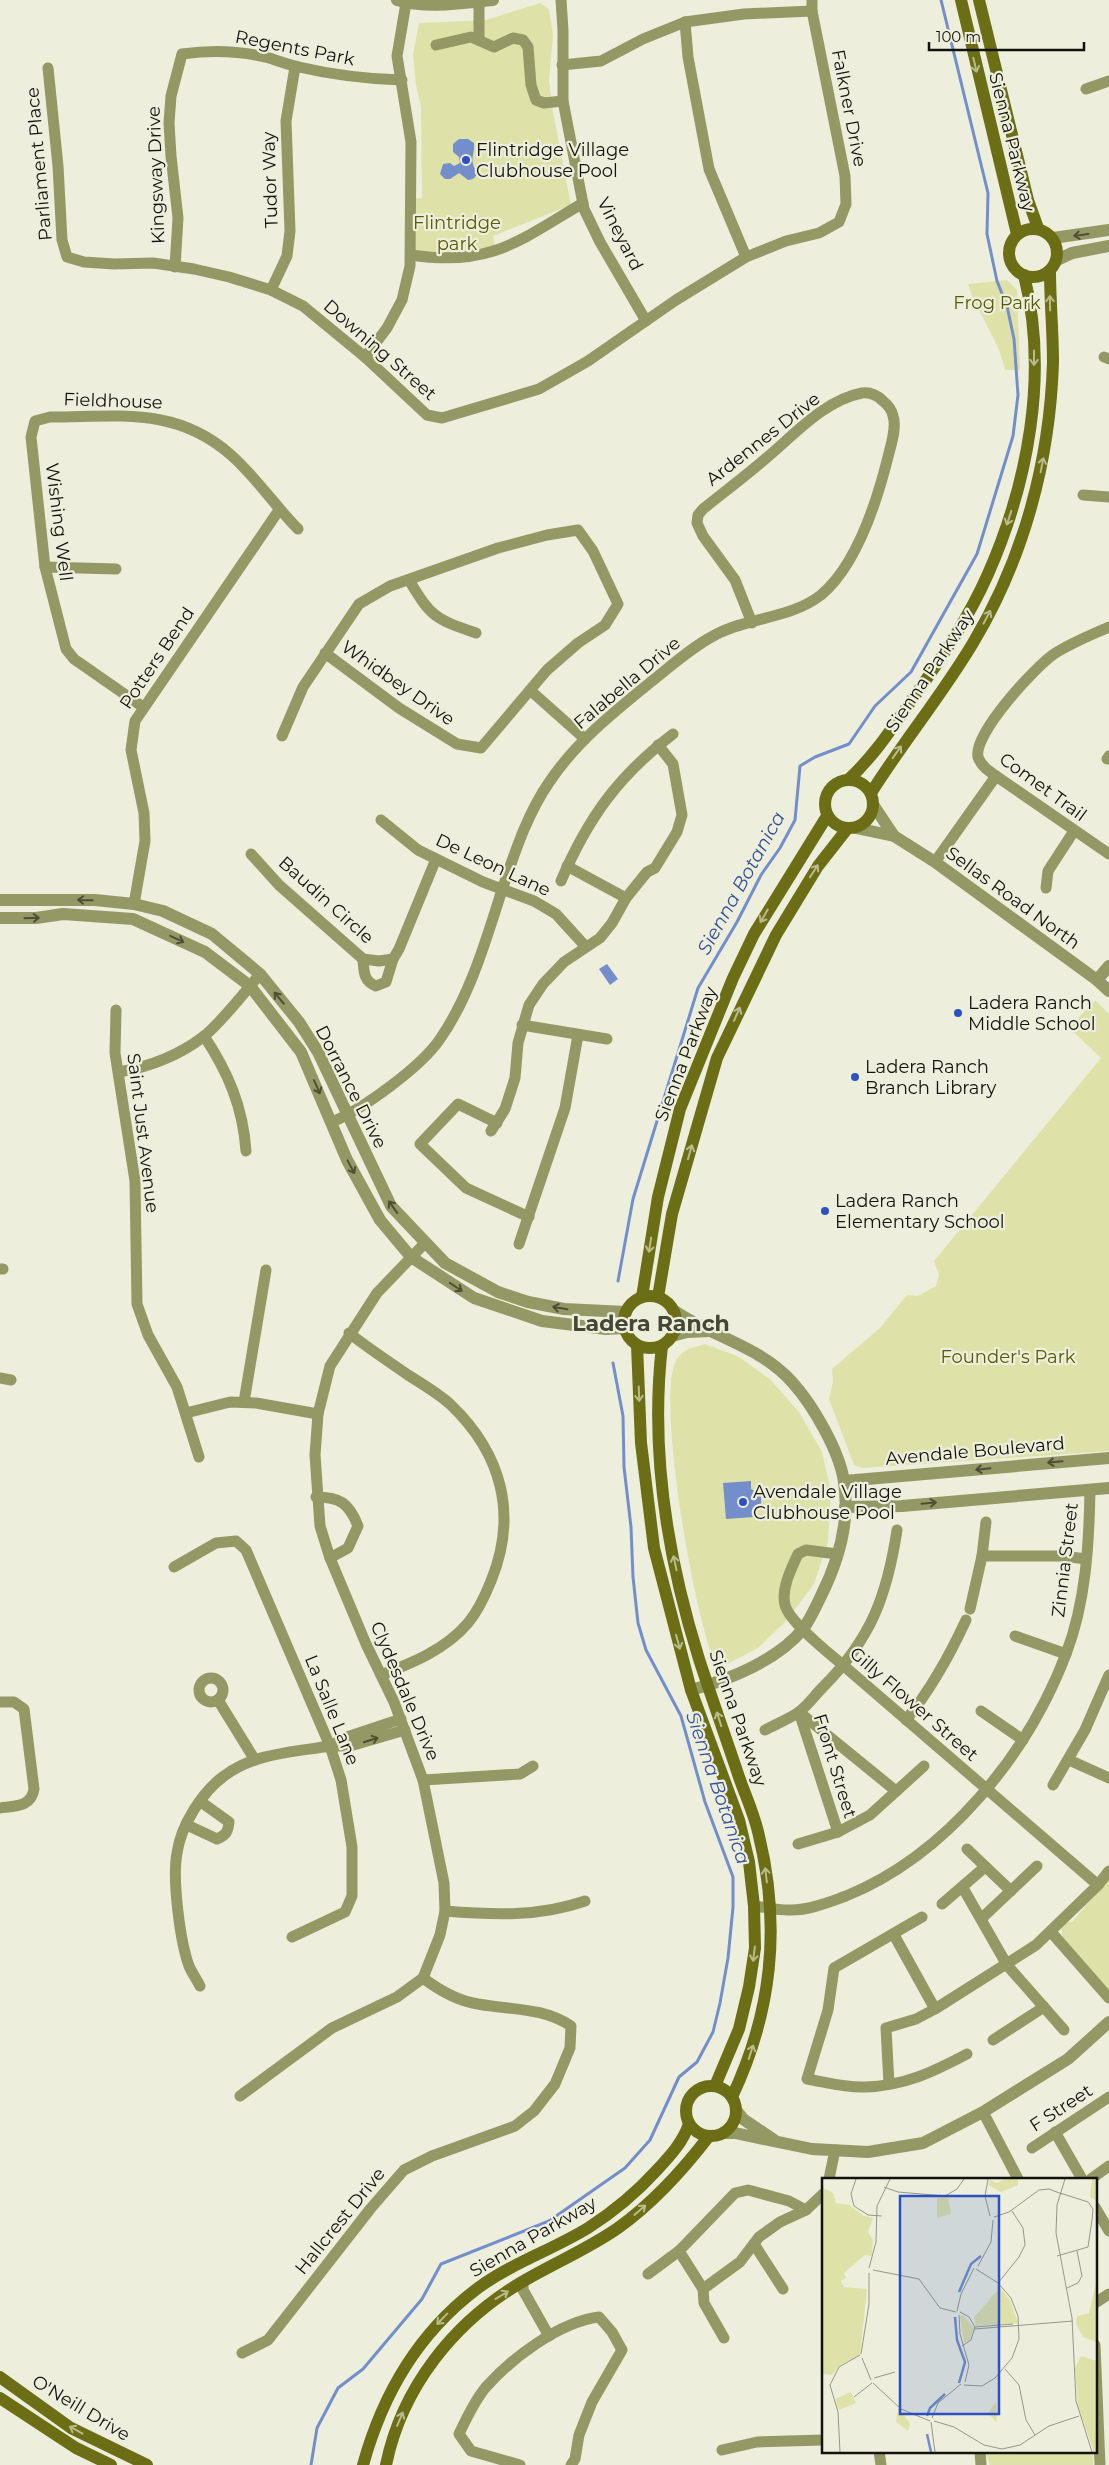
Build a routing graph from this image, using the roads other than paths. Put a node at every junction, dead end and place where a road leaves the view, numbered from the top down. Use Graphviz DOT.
graph roads {
  1 [pos="493,0"];
  2 [pos="561,0"];
  3 [pos="961,0"];
  4 [pos="979,0"];
  5 [pos="402,1"];
  6 [pos="479,1"];
  7 [pos="812,5"];
  8 [pos="685,22"];
  9 [pos="479,40"];
  10 [pos="436,45"];
  11 [pos="182,54"];
  12 [pos="562,65"];
  13 [pos="295,67"];
  14 [pos="48,68"];
  15 [pos="402,80"];
  16 [pos="1109,81"];
  17 [pos="1086,89"];
  18 [pos="563,101"];
  19 [pos="583,203"];
  20 [pos="839,222"];
  21 [pos="1038,228"];
  22 [pos="1109,230"];
  23 [pos="1016,234"];
  24 [pos="1053,238"];
  25 [pos="1109,246"];
  26 [pos="411,255"];
  27 [pos="67,257"];
  28 [pos="746,257"];
  29 [pos="175,266"];
  30 [pos="1053,266"];
  31 [pos="1024,275"];
  32 [pos="271,290"];
  33 [pos="646,321"];
  34 [pos="365,357"];
  35 [pos="888,405"];
  36 [pos="36,421"];
  37 [pos="1083,495"];
  38 [pos="1109,497"];
  39 [pos="279,510"];
  40 [pos="298,529"];
  41 [pos="45,567"];
  42 [pos="116,569"];
  43 [pos="409,580"];
  44 [pos="752,623"];
  45 [pos="1109,627"];
  46 [pos="476,633"];
  47 [pos="325,653"];
  48 [pos="531,691"];
  49 [pos="143,707"];
  50 [pos="673,734"];
  51 [pos="282,736"];
  52 [pos="585,739"];
  53 [pos="658,745"];
  54 [pos="996,776"];
  55 [pos="848,780"];
  56 [pos="871,793"];
  57 [pos="874,806"];
  58 [pos="827,816"];
  59 [pos="381,820"];
  60 [pos="852,829"];
  61 [pos="1074,831"];
  62 [pos="894,836"];
  63 [pos="251,854"];
  64 [pos="1109,854"];
  65 [pos="436,859"];
  66 [pos="935,862"];
  67 [pos="567,866"];
  68 [pos="630,873"];
  69 [pos="561,881"];
  70 [pos="636,886"];
  71 [pos="1046,888"];
  72 [pos="502,889"];
  73 [pos="626,898"];
  74 [pos="0,900"];
  75 [pos="134,904"];
  76 [pos="0,918"];
  77 [pos="133,919"];
  78 [pos="586,947"];
  79 [pos="363,959"];
  80 [pos="393,959"];
  81 [pos="1109,966"];
  82 [pos="260,974"];
  83 [pos="1097,980"];
  84 [pos="250,986"];
  85 [pos="1109,991"];
  86 [pos="116,1010"];
  87 [pos="522,1025"];
  88 [pos="578,1035"];
  89 [pos="204,1036"];
  90 [pos="607,1039"];
  91 [pos="119,1072"];
  92 [pos="347,1116"];
  93 [pos="332,1122"];
  94 [pos="246,1151"];
  95 [pos="529,1217"];
  96 [pos="425,1243"];
  97 [pos="518,1244"];
  98 [pos="412,1257"];
  99 [pos="266,1270"];
  100 [pos="642,1297"];
  101 [pos="658,1297"];
  102 [pos="673,1310"];
  103 [pos="626,1312"];
  104 [pos="625,1328"];
  105 [pos="709,1331"];
  106 [pos="349,1333"];
  107 [pos="672,1336"];
  108 [pos="637,1345"];
  109 [pos="662,1346"];
  110 [pos="244,1402"];
  111 [pos="186,1413"];
  112 [pos="318,1414"];
  113 [pos="199,1457"];
  114 [pos="1109,1458"];
  115 [pos="844,1481"];
  116 [pos="1109,1488"];
  117 [pos="1090,1490"];
  118 [pos="316,1497"];
  119 [pos="845,1507"];
  120 [pos="986,1522"];
  121 [pos="897,1530"];
  122 [pos="837,1554"];
  123 [pos="982,1556"];
  124 [pos="330,1558"];
  125 [pos="1086,1559"];
  126 [pos="174,1567"];
  127 [pos="970,1609"];
  128 [pos="966,1620"];
  129 [pos="803,1629"];
  130 [pos="1015,1636"];
  131 [pos="1066,1654"];
  132 [pos="844,1666"];
  133 [pos="381,1675"];
  134 [pos="1109,1675"];
  135 [pos="709,1686"];
  136 [pos="692,1690"];
  137 [pos="218,1700"];
  138 [pos="0,1702"];
  139 [pos="981,1711"];
  140 [pos="799,1712"];
  141 [pos="906,1720"];
  142 [pos="403,1724"];
  143 [pos="765,1730"];
  144 [pos="1023,1740"];
  145 [pos="330,1746"];
  146 [pos="255,1760"];
  147 [pos="1070,1760"];
  148 [pos="533,1766"];
  149 [pos="924,1766"];
  150 [pos="1109,1778"];
  151 [pos="422,1780"];
  152 [pos="1053,1785"];
  153 [pos="986,1790"];
  154 [pos="896,1791"];
  155 [pos="201,1802"];
  156 [pos="0,1808"];
  157 [pos="187,1825"];
  158 [pos="838,1832"];
  159 [pos="798,1844"];
  160 [pos="967,1849"];
  161 [pos="1037,1866"];
  162 [pos="986,1867"];
  163 [pos="1109,1871"];
  164 [pos="1098,1885"];
  165 [pos="963,1888"];
  166 [pos="1011,1891"];
  167 [pos="585,1901"];
  168 [pos="942,1904"];
  169 [pos="754,1906"];
  170 [pos="770,1908"];
  171 [pos="445,1911"];
  172 [pos="922,1917"];
  173 [pos="982,1918"];
  174 [pos="1051,1932"];
  175 [pos="894,1935"];
  176 [pos="292,1937"];
  177 [pos="1007,1965"];
  178 [pos="422,1978"];
  179 [pos="200,1986"];
  180 [pos="1109,1998"];
  181 [pos="1044,2007"];
  182 [pos="935,2009"];
  183 [pos="1109,2022"];
  184 [pos="1064,2030"];
  185 [pos="993,2040"];
  186 [pos="967,2054"];
  187 [pos="890,2084"];
  188 [pos="715,2086"];
  189 [pos="240,2096"];
  190 [pos="732,2097"];
  191 [pos="1109,2097"];
  192 [pos="736,2110"];
  193 [pos="983,2112"];
  194 [pos="689,2124"];
  195 [pos="1055,2132"];
  196 [pos="723,2134"];
  197 [pos="709,2136"];
  198 [pos="774,2140"];
  199 [pos="1032,2148"];
  200 [pos="835,2150"];
  201 [pos="1109,2166"];
  202 [pos="829,2178"];
  203 [pos="1017,2178"];
  204 [pos="1081,2178"];
  205 [pos="1092,2178"];
  206 [pos="822,2195"];
  207 [pos="1096,2209"];
  208 [pos="806,2210"];
  209 [pos="587,2228"];
  210 [pos="1109,2231"];
  211 [pos="754,2244"];
  212 [pos="679,2250"];
  213 [pos="648,2274"];
  214 [pos="523,2282"];
  215 [pos="702,2289"];
  216 [pos="783,2289"];
  217 [pos="1109,2294"];
  218 [pos="1096,2302"];
  219 [pos="549,2336"];
  220 [pos="724,2338"];
  221 [pos="242,2353"];
  222 [pos="1096,2355"];
  223 [pos="0,2377"];
  224 [pos="0,2398"];
  225 [pos="1104,2434"];
  226 [pos="822,2440"];
  227 [pos="722,2450"];
  228 [pos="879,2452"];
  229 [pos="980,2452"];
  230 [pos="110,2465"];
  231 [pos="147,2465"];
  232 [pos="364,2465"];
  233 [pos="386,2465"];
  234 [pos="520,2465"];
  235 [pos="570,2465"];
  236 [pos="880,2465"];
  237 [pos="982,2465"];
  238 [pos="1100,2465"];
  1 -- 6 [label="street"];
  2 -- 12 [label="street, Vineyard"];
  3 -- 23 [label="main road, Sienna Parkway, one-way"];
  4 -- 21 [label="main road, Sienna Parkway"];
  5 -- 6 [label="street"];
  5 -- 15 [label="street"];
  6 -- 9 [label="street"];
  7 -- 8 [label="street"];
  7 -- 20 [label="street, Falkner Drive"];
  8 -- 12 [label="street"];
  8 -- 28 [label="street"];
  9 -- 10 [label="street"];
  9 -- 18 [label="street"];
  11 -- 13 [label="street, Regents Park"];
  11 -- 29 [label="street, Kingsway Drive"];
  12 -- 18 [label="street, Vineyard"];
  13 -- 15 [label="street, Regents Park"];
  13 -- 32 [label="street, Tudor Way"];
  14 -- 27 [label="street, Parliament Place"];
  15 -- 26 [label="street"];
  16 -- 17 [label="street"];
  18 -- 19 [label="street, Vineyard"];
  19 -- 26 [label="street"];
  19 -- 33 [label="street, Vineyard"];
  20 -- 28 [label="street, Downing Street"];
  21 -- 23 [label="main road, Sienna Parkway"];
  21 -- 24 [label="main road, Sienna Parkway"];
  22 -- 24 [label="street, one-way"];
  23 -- 31 [label="main road, Sienna Parkway"];
  24 -- 30 [label="main road, Sienna Parkway"];
  25 -- 30 [label="street"];
  26 -- 34 [label="street"];
  27 -- 29 [label="street, Downing Street"];
  28 -- 33 [label="street, Downing Street"];
  29 -- 32 [label="street, Downing Street"];
  30 -- 31 [label="main road"];
  56 -- 30 [label="main road, Sienna Parkway, one-way"];
  31 -- 55 [label="main road, Sienna Parkway, one-way"];
  32 -- 34 [label="street, Downing Street"];
  33 -- 34 [label="street, Downing Street"];
  35 -- 44 [label="street, Falabella Drive"];
  35 -- 44 [label="street, Ardennes Drive"];
  36 -- 39 [label="street, Fieldhouse"];
  36 -- 41 [label="street, Wishing Well"];
  37 -- 38 [label="street"];
  39 -- 40 [label="street, Fieldhouse"];
  39 -- 49 [label="street, Potters Bend"];
  41 -- 42 [label="street"];
  41 -- 49 [label="street, Wishing Well"];
  43 -- 46 [label="street"];
  43 -- 47 [label="street"];
  43 -- 48 [label="street"];
  44 -- 52 [label="street, Falabella Drive"];
  45 -- 54 [label="street, Comet Trail"];
  47 -- 48 [label="street, Whidbey Drive"];
  47 -- 51 [label="street"];
  48 -- 52 [label="street"];
  49 -- 75 [label="street, Potters Bend"];
  50 -- 53 [label="street"];
  52 -- 72 [label="street, Falabella Drive"];
  53 -- 67 [label="street"];
  53 -- 70 [label="street"];
  54 -- 61 [label="street, Comet Trail"];
  54 -- 66 [label="street"];
  55 -- 56 [label="main road"];
  55 -- 58 [label="main road, Sienna Parkway"];
  56 -- 57 [label="main road"];
  57 -- 60 [label="main road, Sienna Parkway"];
  57 -- 62 [label="street, Sellas Road North"];
  58 -- 60 [label="main road"];
  58 -- 100 [label="main road, Sienna Parkway, one-way"];
  59 -- 65 [label="street, De Leon Lane"];
  60 -- 62 [label="street, Sellas Road North"];
  101 -- 60 [label="main road, Sienna Parkway, one-way"];
  61 -- 64 [label="street, Comet Trail"];
  61 -- 71 [label="street"];
  62 -- 66 [label="street, Sellas Road North"];
  63 -- 79 [label="street, Baudin Circle"];
  65 -- 72 [label="street, De Leon Lane"];
  65 -- 80 [label="street, Baudin Circle"];
  66 -- 83 [label="street, Sellas Road North"];
  67 -- 69 [label="street"];
  67 -- 73 [label="street"];
  68 -- 70 [label="street"];
  70 -- 73 [label="street"];
  72 -- 78 [label="street, De Leon Lane"];
  72 -- 92 [label="street, Falabella Drive"];
  73 -- 78 [label="street"];
  75 -- 74 [label="street, Dorrance Drive, one-way"];
  75 -- 77 [label="street"];
  75 -- 82 [label="street, Dorrance Drive"];
  76 -- 77 [label="street, Dorrance Drive, one-way"];
  77 -- 84 [label="street, Dorrance Drive, one-way"];
  78 -- 87 [label="street"];
  79 -- 80 [label="street, Baudin Circle"];
  79 -- 80 [label="street"];
  81 -- 83 [label="street"];
  82 -- 84 [label="street"];
  92 -- 82 [label="street, Dorrance Drive, one-way"];
  83 -- 85 [label="street, Sellas Road North"];
  84 -- 89 [label="street"];
  84 -- 93 [label="street, Dorrance Drive, one-way"];
  86 -- 91 [label="street, Saint Just Avenue"];
  87 -- 88 [label="street"];
  87 -- 95 [label="street"];
  88 -- 90 [label="street"];
  88 -- 95 [label="street"];
  89 -- 91 [label="street"];
  89 -- 94 [label="street"];
  91 -- 111 [label="street, Saint Just Avenue"];
  92 -- 93 [label="street, Falabella Drive"];
  96 -- 92 [label="street, Dorrance Drive, one-way"];
  93 -- 98 [label="street, Dorrance Drive, one-way"];
  95 -- 97 [label="street"];
  96 -- 98 [label="street, Clydesdale Drive"];
  103 -- 96 [label="street, Dorrance Drive, one-way"];
  98 -- 104 [label="street, Dorrance Drive, one-way"];
  98 -- 106 [label="street, Clydesdale Drive"];
  99 -- 110 [label="street"];
  100 -- 101 [label="main road"];
  100 -- 103 [label="main road"];
  101 -- 102 [label="main road"];
  102 -- 105 [label="street"];
  102 -- 107 [label="main road"];
  103 -- 104 [label="main road"];
  104 -- 108 [label="main road"];
  105 -- 107 [label="street"];
  105 -- 115 [label="street"];
  106 -- 112 [label="street, Clydesdale Drive"];
  106 -- 133 [label="street"];
  107 -- 109 [label="main road"];
  108 -- 109 [label="main road"];
  108 -- 136 [label="main road, Sienna Parkway, one-way"];
  135 -- 109 [label="main road, Sienna Parkway, one-way"];
  110 -- 111 [label="street"];
  110 -- 112 [label="street"];
  111 -- 113 [label="street, Saint Just Avenue"];
  112 -- 118 [label="street, Clydesdale Drive"];
  114 -- 115 [label="street, Avendale Boulevard, one-way"];
  115 -- 119 [label="street"];
  116 -- 117 [label="street"];
  119 -- 117 [label="street, one-way"];
  117 -- 125 [label="street, Zinnia Street"];
  118 -- 124 [label="street, Clydesdale Drive"];
  118 -- 124 [label="street"];
  119 -- 122 [label="street"];
  120 -- 123 [label="street"];
  121 -- 132 [label="street"];
  122 -- 129 [label="street"];
  122 -- 129 [label="street, Gilly Flower Street"];
  123 -- 125 [label="street"];
  123 -- 127 [label="street"];
  124 -- 133 [label="street, Clydesdale Drive"];
  125 -- 131 [label="street, Zinnia Street"];
  126 -- 145 [label="street, La Salle Lane"];
  128 -- 141 [label="street"];
  129 -- 132 [label="street, Gilly Flower Street"];
  129 -- 135 [label="street"];
  130 -- 131 [label="street"];
  131 -- 144 [label="street, Zinnia Street"];
  132 -- 140 [label="street"];
  132 -- 141 [label="street, Gilly Flower Street"];
  133 -- 142 [label="street, Clydesdale Drive"];
  134 -- 147 [label="street"];
  135 -- 136 [label="street"];
  170 -- 135 [label="main road, Sienna Parkway, one-way"];
  136 -- 169 [label="main road, Sienna Parkway"];
  137 -- 146 [label="street"];
  138 -- 156 [label="street"];
  139 -- 144 [label="street"];
  140 -- 143 [label="street"];
  140 -- 154 [label="street, Front Street"];
  140 -- 158 [label="street, Front Street"];
  141 -- 153 [label="street, Gilly Flower Street"];
  142 -- 145 [label="street"];
  142 -- 151 [label="street, Clydesdale Drive"];
  144 -- 153 [label="street, Zinnia Street"];
  145 -- 146 [label="street"];
  145 -- 176 [label="street, La Salle Lane"];
  146 -- 155 [label="street"];
  147 -- 150 [label="street"];
  147 -- 152 [label="street"];
  148 -- 151 [label="street"];
  149 -- 154 [label="street, Front Street"];
  151 -- 171 [label="street, Clydesdale Drive"];
  153 -- 164 [label="street, Gilly Flower Street"];
  153 -- 170 [label="street, Zinnia Street"];
  154 -- 158 [label="street, Front Street"];
  155 -- 157 [label="street"];
  155 -- 157 [label="street"];
  157 -- 179 [label="street"];
  158 -- 159 [label="street, Front Street"];
  160 -- 162 [label="street"];
  161 -- 166 [label="street"];
  162 -- 165 [label="street"];
  162 -- 166 [label="street"];
  163 -- 164 [label="street"];
  164 -- 174 [label="street"];
  165 -- 168 [label="street"];
  165 -- 173 [label="street"];
  166 -- 173 [label="street"];
  167 -- 171 [label="street"];
  169 -- 170 [label="street, Zinnia Street"];
  169 -- 188 [label="main road, Sienna Parkway, one-way"];
  190 -- 170 [label="main road, Sienna Parkway, one-way"];
  171 -- 178 [label="street, Clydesdale Drive"];
  172 -- 175 [label="street"];
  173 -- 177 [label="street"];
  174 -- 177 [label="street"];
  174 -- 180 [label="street"];
  175 -- 182 [label="street"];
  175 -- 187 [label="street"];
  177 -- 181 [label="street"];
  177 -- 182 [label="street"];
  178 -- 189 [label="street"];
  178 -- 221 [label="street, Hallcrest Drive"];
  181 -- 184 [label="street"];
  181 -- 185 [label="street"];
  182 -- 187 [label="street"];
  183 -- 193 [label="street"];
  186 -- 187 [label="street"];
  188 -- 190 [label="main road"];
  188 -- 194 [label="main road, Sienna Parkway"];
  190 -- 192 [label="main road"];
  191 -- 195 [label="street, F Street"];
  192 -- 196 [label="main road"];
  192 -- 198 [label="street"];
  193 -- 200 [label="street"];
  193 -- 203 [label="street"];
  194 -- 197 [label="main road"];
  194 -- 209 [label="main road, Sienna Parkway"];
  195 -- 199 [label="street, F Street"];
  195 -- 204 [label="street"];
  196 -- 197 [label="main road"];
  196 -- 198 [label="street"];
  214 -- 197 [label="main road, Sienna Parkway, one-way"];
  198 -- 200 [label="street"];
  200 -- 202 [label="street"];
  201 -- 205 [label="street"];
  206 -- 208 [label="street"];
  207 -- 210 [label="street"];
  208 -- 211 [label="street"];
  208 -- 212 [label="street"];
  209 -- 214 [label="main road"];
  209 -- 232 [label="main road, Sienna Parkway, one-way"];
  211 -- 215 [label="street"];
  211 -- 216 [label="street"];
  212 -- 213 [label="street"];
  212 -- 215 [label="street"];
  214 -- 219 [label="street"];
  233 -- 214 [label="main road, Sienna Parkway, one-way"];
  215 -- 220 [label="street"];
  217 -- 218 [label="street"];
  219 -- 234 [label="street"];
  219 -- 235 [label="street"];
  222 -- 225 [label="street"];
  231 -- 223 [label="main road, O'Neill Drive, one-way"];
  224 -- 230 [label="main road, O'Neill Drive"];
  225 -- 238 [label="street"];
  226 -- 227 [label="street"];
  228 -- 236 [label="street"];
  229 -- 237 [label="street"];
}
